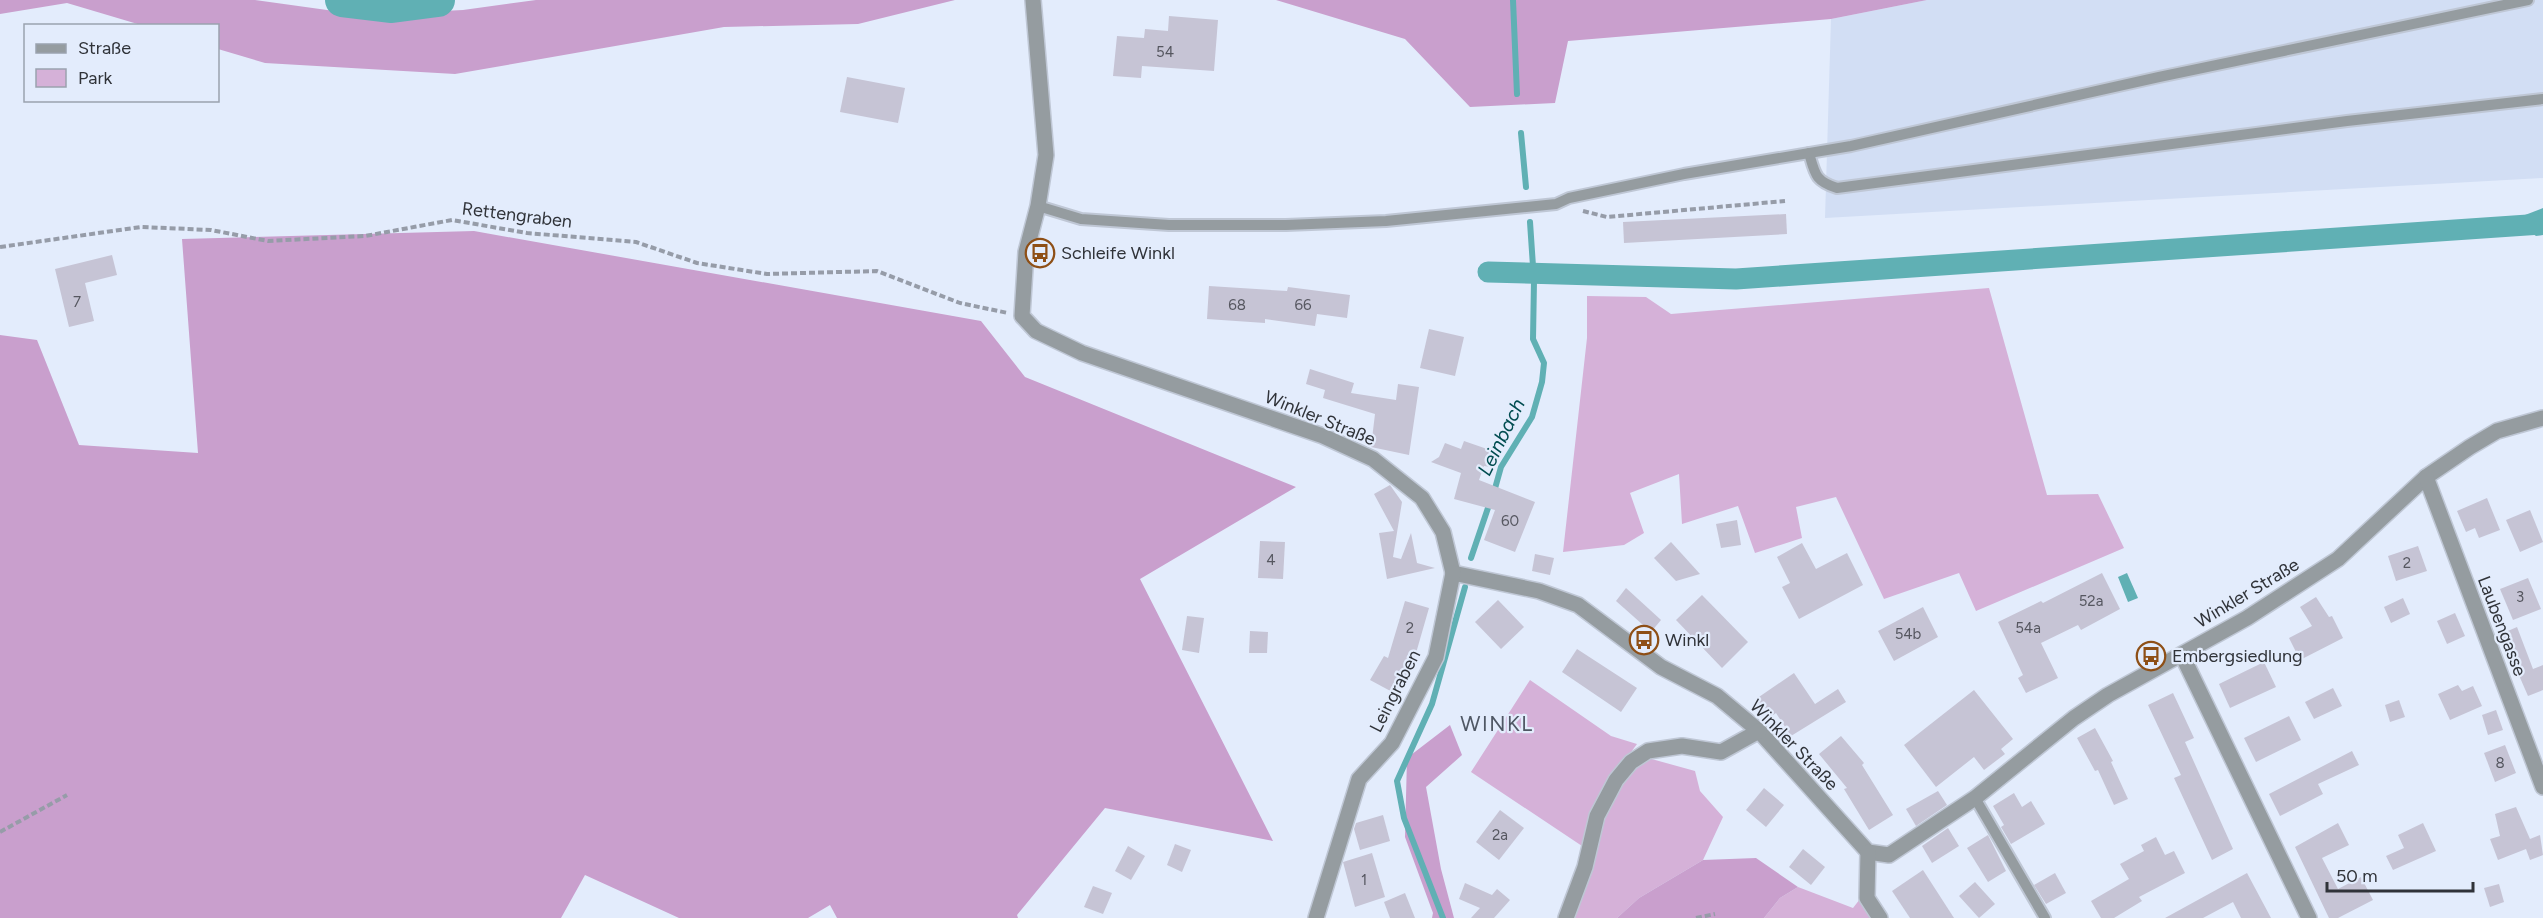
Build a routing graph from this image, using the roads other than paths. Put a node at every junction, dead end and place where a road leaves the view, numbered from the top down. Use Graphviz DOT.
graph roads {
  1 [pos="1033,0"];
  2 [pos="2528,0"];
  3 [pos="2543,99"];
  4 [pos="1809,153"];
  5 [pos="1038,206"];
  6 [pos="2543,418"];
  7 [pos="2426,477"];
  8 [pos="1453,573"];
  9 [pos="2182,655"];
  10 [pos="1759,732"];
  11 [pos="2543,787"];
  12 [pos="1975,798"];
  13 [pos="1868,852"];
  14 [pos="1316,918"];
  15 [pos="1566,918"];
  16 [pos="1880,918"];
  17 [pos="2045,918"];
  18 [pos="2309,918"];
  1 -- 5 [label="street"];
  2 -- 4 [label="lane"];
  3 -- 4 [label="lane"];
  4 -- 5 [label="lane"];
  5 -- 8 [label="street, Winkler Straße"];
  6 -- 7 [label="street, Winkler Straße"];
  7 -- 9 [label="street, Winkler Straße"];
  7 -- 11 [label="street, Laubengasse"];
  8 -- 10 [label="street, Winkler Straße"];
  8 -- 14 [label="street, Leingraben"];
  9 -- 12 [label="street, Winkler Straße"];
  9 -- 18 [label="street"];
  10 -- 13 [label="street, Winkler Straße"];
  10 -- 15 [label="street"];
  12 -- 13 [label="street, Winkler Straße"];
  12 -- 17 [label="lane"];
  13 -- 16 [label="street"];
}
